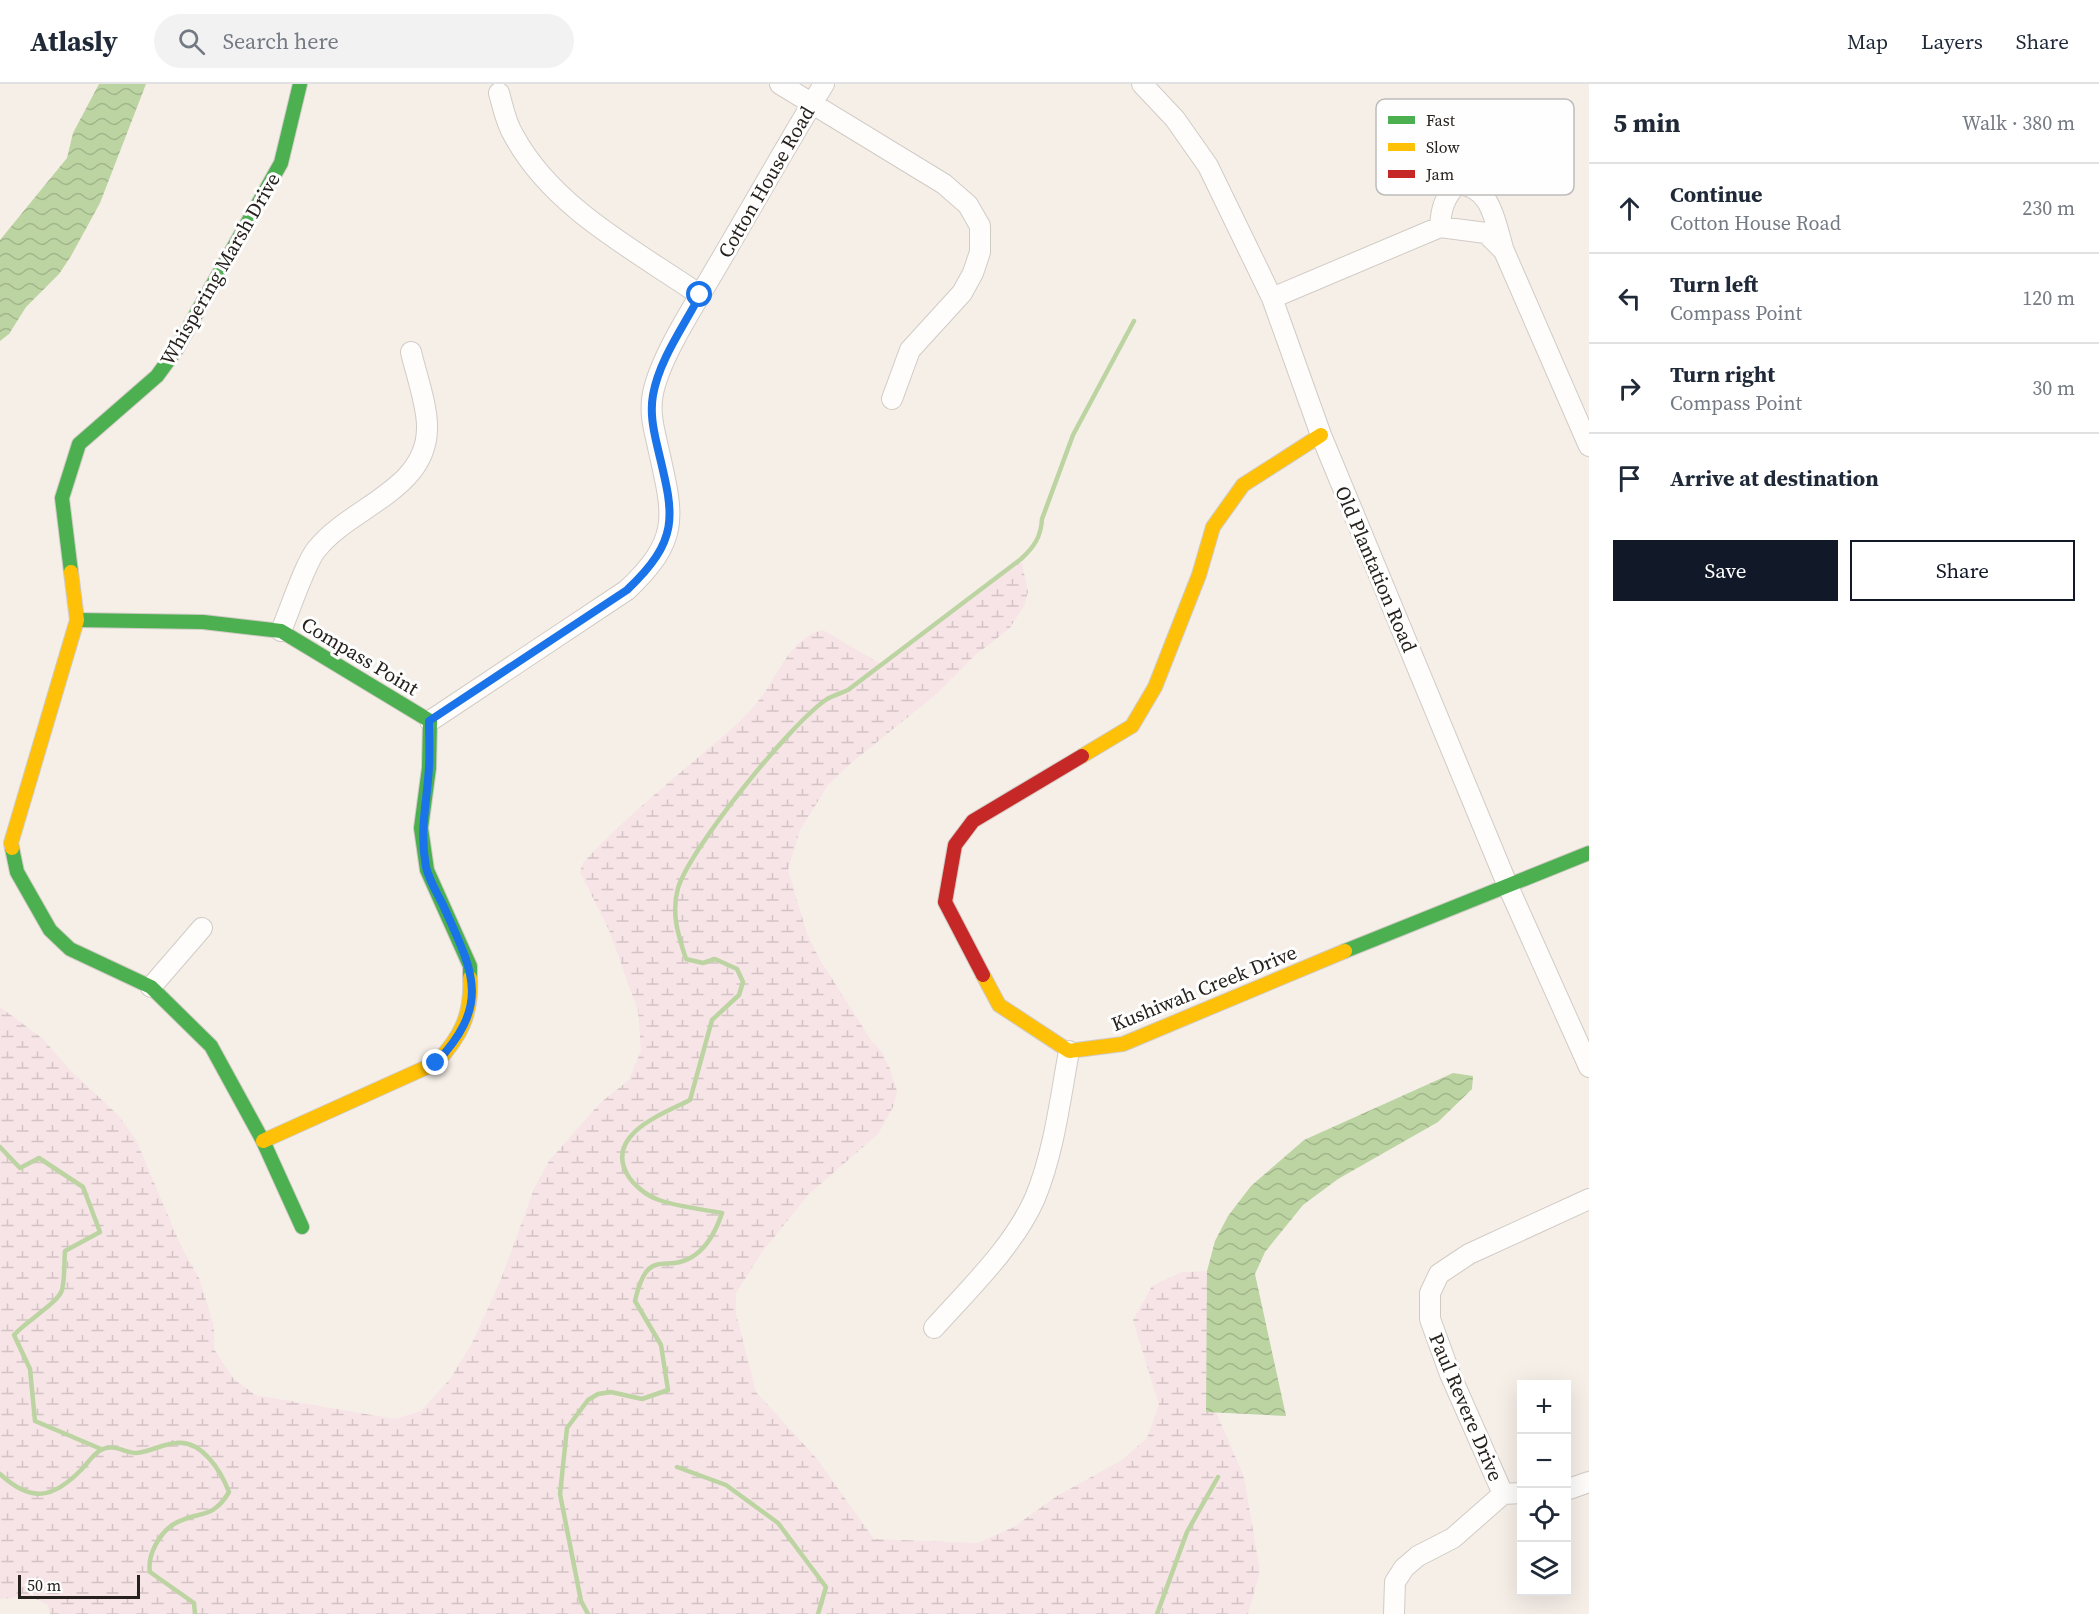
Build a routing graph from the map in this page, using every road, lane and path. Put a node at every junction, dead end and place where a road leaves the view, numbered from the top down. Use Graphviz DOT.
graph roads {
  1 [pos="300,84"];
  2 [pos="780,84"];
  3 [pos="824,84"];
  4 [pos="1142,84"];
  5 [pos="499,93"];
  6 [pos="813,102"];
  7 [pos="1448,195"];
  8 [pos="1484,195"];
  9 [pos="1440,227"];
  10 [pos="1504,251"];
  11 [pos="700,295"];
  12 [pos="1272,298"];
  13 [pos="411,352"];
  14 [pos="892,399"];
  15 [pos="1320,435"];
  16 [pos="1589,446"];
  17 [pos="77,620"];
  18 [pos="281,631"];
  19 [pos="429,721"];
  20 [pos="1589,853"];
  21 [pos="1507,884"];
  22 [pos="202,928"];
  23 [pos="151,987"];
  24 [pos="1069,1051"];
  25 [pos="1589,1067"];
  26 [pos="263,1141"];
  27 [pos="1589,1199"];
  28 [pos="302,1227"];
  29 [pos="934,1328"];
  30 [pos="1589,1482"];
  31 [pos="1571,1488"];
  32 [pos="1512,1494"];
  33 [pos="1394,1614"];
  1 -- 17 [label="street, Whispering Marsh Drive"];
  2 -- 6 [label="street"];
  3 -- 6 [label="street, Cotton House Road"];
  4 -- 12 [label="street, Old Plantation Road"];
  5 -- 11 [label="street"];
  6 -- 11 [label="street, Cotton House Road"];
  6 -- 14 [label="street"];
  7 -- 9 [label="street"];
  8 -- 10 [label="street"];
  9 -- 10 [label="street"];
  9 -- 12 [label="street"];
  10 -- 16 [label="street"];
  11 -- 19 [label="street, Cotton House Road"];
  12 -- 15 [label="street, Old Plantation Road"];
  13 -- 18 [label="street"];
  15 -- 21 [label="street, Old Plantation Road"];
  15 -- 24 [label="street"];
  17 -- 18 [label="street, Compass Point"];
  17 -- 23 [label="street, Whispering Marsh Drive"];
  18 -- 19 [label="street, Compass Point"];
  19 -- 26 [label="street, Compass Point"];
  20 -- 21 [label="street, Kushiwah Creek Drive"];
  21 -- 24 [label="street, Kushiwah Creek Drive"];
  21 -- 25 [label="street, Old Plantation Road"];
  22 -- 23 [label="street"];
  23 -- 26 [label="street, Whispering Marsh Drive"];
  24 -- 29 [label="street"];
  26 -- 28 [label="street, Whispering Marsh Drive"];
  27 -- 32 [label="street, Paul Revere Drive"];
  30 -- 31 [label="street"];
  32 -- 33 [label="street, Paul Revere Drive"];
}
